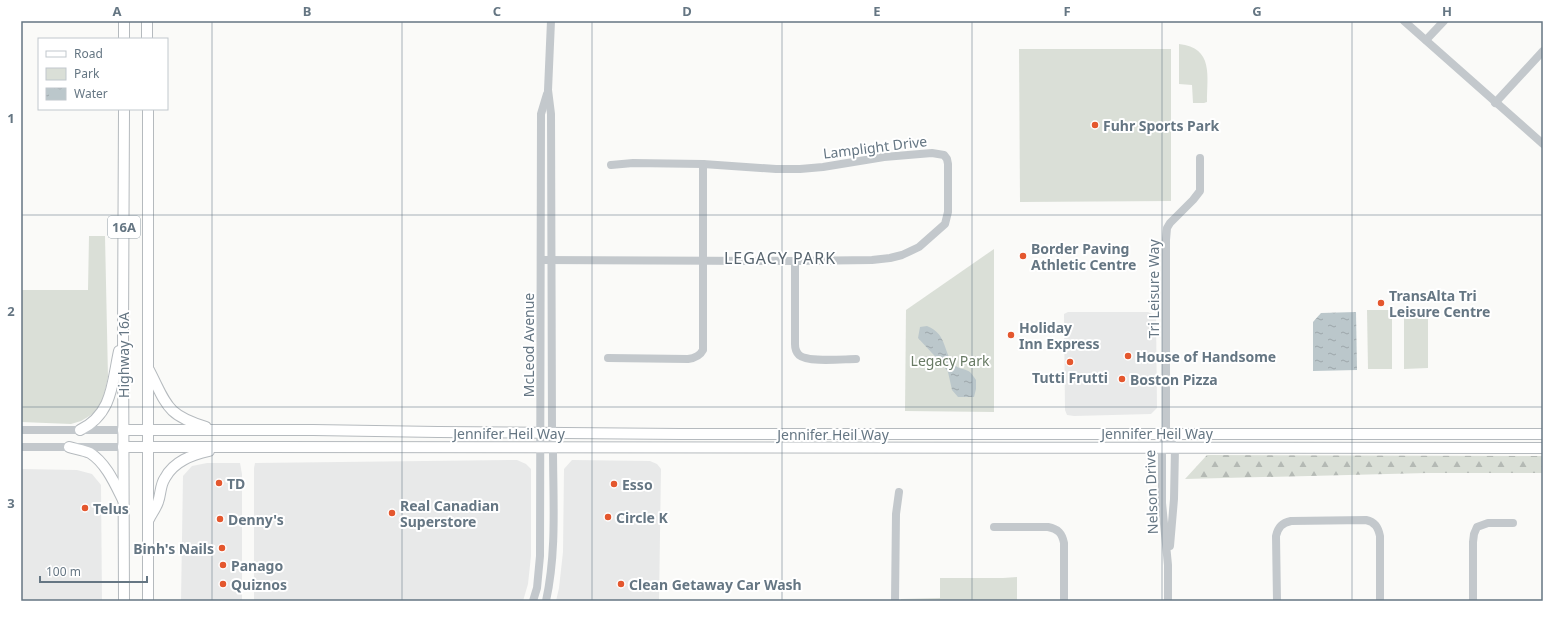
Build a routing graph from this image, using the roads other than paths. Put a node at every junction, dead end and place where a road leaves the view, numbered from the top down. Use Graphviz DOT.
graph roads {
  1 [pos="124,21"];
  2 [pos="147,21"];
  3 [pos="551,21"];
  4 [pos="1404,21"];
  5 [pos="1444,21"];
  6 [pos="124,38"];
  7 [pos="148,38"];
  8 [pos="1426,40"];
  9 [pos="1543,51"];
  10 [pos="548,90"];
  11 [pos="1495,103"];
  12 [pos="124,110"];
  13 [pos="148,110"];
  14 [pos="1543,144"];
  15 [pos="1200,158"];
  16 [pos="611,164"];
  17 [pos="703,164"];
  18 [pos="541,260"];
  19 [pos="551,260"];
  20 [pos="704,260"];
  21 [pos="795,261"];
  22 [pos="123,329"];
  23 [pos="608,358"];
  24 [pos="856,359"];
  25 [pos="148,368"];
  26 [pos="21,430"];
  27 [pos="80,430"];
  28 [pos="123,430"];
  29 [pos="148,430"];
  30 [pos="217,430"];
  31 [pos="546,433"];
  32 [pos="1166,433"];
  33 [pos="1543,434"];
  34 [pos="21,447"];
  35 [pos="69,447"];
  36 [pos="123,447"];
  37 [pos="222,447"];
  38 [pos="148,448"];
  39 [pos="540,448"];
  40 [pos="554,448"];
  41 [pos="1162,448"];
  42 [pos="1175,448"];
  43 [pos="1543,448"];
  44 [pos="899,492"];
  45 [pos="124,502"];
  46 [pos="148,520"];
  47 [pos="1513,523"];
  48 [pos="994,527"];
  49 [pos="1168,565"];
  50 [pos="124,601"];
  51 [pos="148,601"];
  52 [pos="533,601"];
  53 [pos="546,601"];
  54 [pos="895,601"];
  55 [pos="1064,601"];
  56 [pos="1168,601"];
  57 [pos="1277,601"];
  58 [pos="1380,601"];
  59 [pos="1473,601"];
  1 -- 6 [label="main road"];
  2 -- 7 [label="main road"];
  3 -- 10 [label="street, McLeod Avenue"];
  4 -- 8 [label="street"];
  5 -- 8 [label="street"];
  8 -- 11 [label="street"];
  9 -- 11 [label="street"];
  10 -- 18 [label="street, McLeod Avenue"];
  10 -- 19 [label="street, McLeod Avenue"];
  11 -- 14 [label="street"];
  12 -- 22 [label="main road, Highway 16A / 16A"];
  13 -- 25 [label="main road, Highway 16A / 16A"];
  15 -- 32 [label="street, Tri Leisure Way"];
  16 -- 17 [label="street, Lamplight Drive"];
  17 -- 20 [label="street"];
  17 -- 21 [label="street, Lamplight Drive"];
  18 -- 19 [label="street, Lamplight Drive"];
  18 -- 31 [label="street, McLeod Avenue"];
  19 -- 20 [label="street, Lamplight Drive"];
  19 -- 31 [label="street, McLeod Avenue"];
  20 -- 21 [label="street, Lamplight Drive"];
  20 -- 23 [label="street"];
  21 -- 24 [label="street"];
  22 -- 27 [label="main road"];
  22 -- 28 [label="main road, Highway 16A / 16A"];
  25 -- 29 [label="main road, Highway 16A / 16A"];
  25 -- 30 [label="main road"];
  26 -- 27 [label="street"];
  27 -- 28 [label="street"];
  28 -- 29 [label="main road, Jennifer Heil Way"];
  28 -- 36 [label="main road, Highway 16A / 16A"];
  29 -- 30 [label="main road, Jennifer Heil Way"];
  29 -- 38 [label="main road, Highway 16A / 16A"];
  30 -- 31 [label="main road, Jennifer Heil Way"];
  31 -- 32 [label="main road, Jennifer Heil Way"];
  31 -- 39 [label="street, McLeod Avenue"];
  31 -- 40 [label="street, McLeod Avenue"];
  32 -- 33 [label="main road, Jennifer Heil Way"];
  32 -- 41 [label="street, Nelson Drive"];
  32 -- 42 [label="street, Nelson Drive"];
  34 -- 35 [label="street"];
  35 -- 36 [label="street"];
  35 -- 45 [label="main road"];
  36 -- 38 [label="main road, Jennifer Heil Way"];
  36 -- 45 [label="main road, Highway 16A / 16A"];
  37 -- 38 [label="main road, Jennifer Heil Way"];
  37 -- 39 [label="main road, Jennifer Heil Way"];
  37 -- 46 [label="main road"];
  38 -- 46 [label="main road, Highway 16A / 16A"];
  39 -- 40 [label="main road, Jennifer Heil Way"];
  39 -- 52 [label="street, McLeod Avenue"];
  40 -- 41 [label="main road, Jennifer Heil Way"];
  40 -- 53 [label="street, McLeod Avenue"];
  41 -- 42 [label="main road, Jennifer Heil Way"];
  41 -- 49 [label="street, Nelson Drive"];
  42 -- 43 [label="main road, Jennifer Heil Way"];
  42 -- 49 [label="street, Nelson Drive"];
  44 -- 54 [label="street"];
  45 -- 50 [label="main road, Highway 16A / 16A"];
  46 -- 51 [label="main road, Highway 16A / 16A"];
  47 -- 59 [label="street"];
  48 -- 55 [label="street"];
  49 -- 56 [label="street, Nelson Drive"];
  57 -- 58 [label="street"];
}
